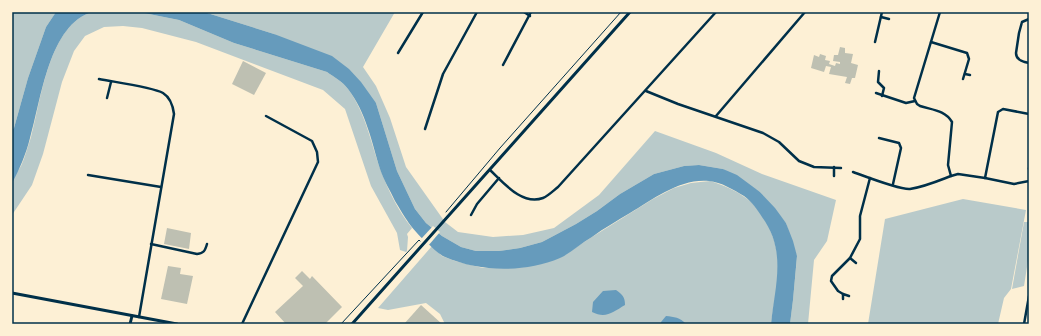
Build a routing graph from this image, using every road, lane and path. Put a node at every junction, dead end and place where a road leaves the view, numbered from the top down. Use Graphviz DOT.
graph roads {
  1 [pos="423,12"];
  2 [pos="476,12"];
  3 [pos="524,12"];
  4 [pos="532,12"];
  5 [pos="622,12"];
  6 [pos="630,12"];
  7 [pos="716,12"];
  8 [pos="806,12"];
  9 [pos="882,12"];
  10 [pos="940,12"];
  11 [pos="530,16"];
  12 [pos="881,17"];
  13 [pos="889,19"];
  14 [pos="1029,19"];
  15 [pos="875,42"];
  16 [pos="931,42"];
  17 [pos="398,53"];
  18 [pos="1029,63"];
  19 [pos="503,65"];
  20 [pos="879,71"];
  21 [pos="965,74"];
  22 [pos="970,76"];
  23 [pos="99,79"];
  24 [pos="963,79"];
  25 [pos="111,82"];
  26 [pos="646,91"];
  27 [pos="876,93"];
  28 [pos="882,96"];
  29 [pos="107,98"];
  30 [pos="915,101"];
  31 [pos="1029,114"];
  32 [pos="266,116"];
  33 [pos="716,116"];
  34 [pos="425,129"];
  35 [pos="879,138"];
  36 [pos="834,167"];
  37 [pos="841,168"];
  38 [pos="490,170"];
  39 [pos="853,172"];
  40 [pos="88,175"];
  41 [pos="834,176"];
  42 [pos="951,176"];
  43 [pos="499,178"];
  44 [pos="870,178"];
  45 [pos="986,178"];
  46 [pos="1029,180"];
  47 [pos="893,184"];
  48 [pos="161,187"];
  49 [pos="471,215"];
  50 [pos="445,220"];
  51 [pos="151,244"];
  52 [pos="207,244"];
  53 [pos="424,244"];
  54 [pos="850,258"];
  55 [pos="856,263"];
  56 [pos="12,293"];
  57 [pos="843,294"];
  58 [pos="849,296"];
  59 [pos="1029,296"];
  60 [pos="843,299"];
  61 [pos="132,316"];
  62 [pos="138,317"];
  63 [pos="130,324"];
  64 [pos="177,324"];
  65 [pos="242,324"];
  66 [pos="341,324"];
  67 [pos="352,324"];
  68 [pos="1024,324"];
  1 -- 17 [label="street"];
  2 -- 34 [label="street"];
  3 -- 11 [label="street"];
  4 -- 11 [label="street"];
  5 -- 50 [label="path"];
  6 -- 38 [label="street"];
  7 -- 26 [label="street"];
  8 -- 33 [label="street"];
  9 -- 12 [label="street"];
  10 -- 16 [label="street"];
  11 -- 19 [label="street"];
  12 -- 13 [label="street"];
  12 -- 15 [label="street"];
  14 -- 18 [label="street"];
  16 -- 21 [label="street"];
  16 -- 30 [label="street"];
  20 -- 28 [label="street"];
  21 -- 22 [label="street"];
  21 -- 24 [label="street"];
  23 -- 25 [label="street"];
  25 -- 29 [label="street"];
  25 -- 48 [label="street"];
  26 -- 33 [label="street"];
  26 -- 43 [label="street"];
  27 -- 28 [label="street"];
  28 -- 30 [label="street"];
  30 -- 42 [label="street"];
  31 -- 45 [label="street"];
  32 -- 65 [label="street"];
  33 -- 36 [label="street"];
  35 -- 47 [label="street"];
  36 -- 37 [label="street"];
  36 -- 41 [label="street"];
  38 -- 43 [label="street"];
  38 -- 50 [label="street"];
  39 -- 44 [label="street"];
  40 -- 48 [label="street"];
  42 -- 45 [label="street"];
  42 -- 47 [label="street"];
  43 -- 49 [label="street"];
  44 -- 47 [label="street"];
  44 -- 54 [label="street"];
  45 -- 46 [label="street"];
  48 -- 51 [label="street"];
  50 -- 53 [label="street"];
  51 -- 52 [label="street"];
  51 -- 62 [label="street"];
  53 -- 66 [label="path"];
  53 -- 67 [label="street"];
  54 -- 55 [label="street"];
  54 -- 57 [label="street"];
  56 -- 61 [label="street"];
  57 -- 58 [label="street"];
  57 -- 60 [label="street"];
  59 -- 68 [label="street"];
  61 -- 62 [label="street"];
  61 -- 63 [label="street"];
  62 -- 64 [label="street"];
}
